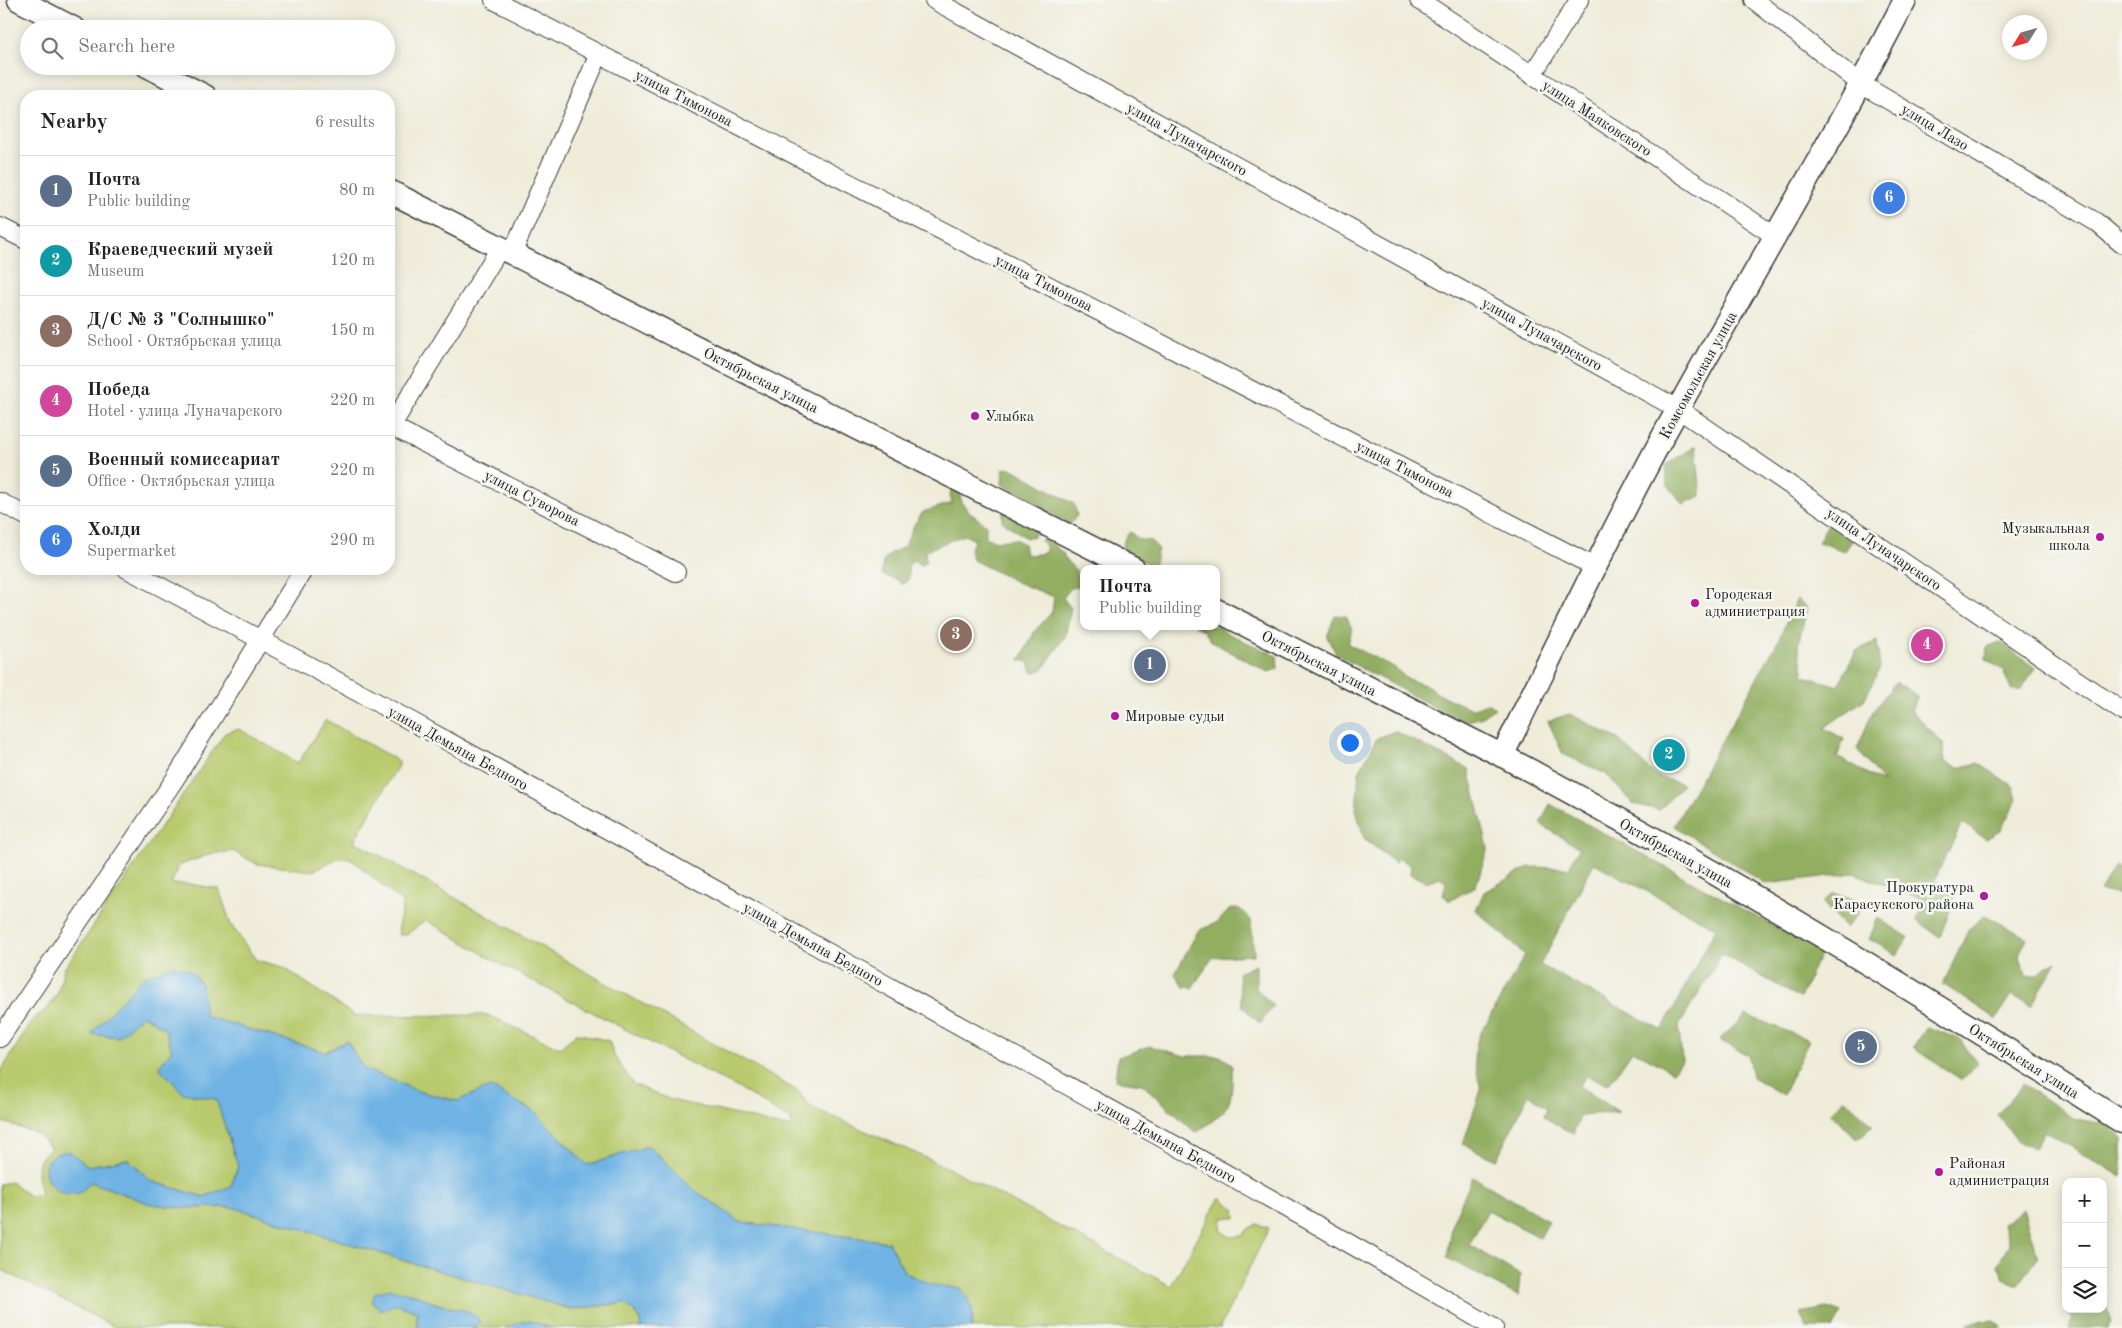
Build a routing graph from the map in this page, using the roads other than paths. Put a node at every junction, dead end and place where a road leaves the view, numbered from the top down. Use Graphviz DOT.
graph roads {
  1 [pos="19,0"];
  2 [pos="494,0"];
  3 [pos="934,0"];
  4 [pos="1419,0"];
  5 [pos="1579,0"];
  6 [pos="1754,0"];
  7 [pos="1905,0"];
  8 [pos="58,20"];
  9 [pos="599,54"];
  10 [pos="164,75"];
  11 [pos="1532,75"];
  12 [pos="1862,84"];
  13 [pos="193,90"];
  14 [pos="395,194"];
  15 [pos="0,227"];
  16 [pos="1775,236"];
  17 [pos="20,237"];
  18 [pos="2122,244"];
  19 [pos="506,251"];
  20 [pos="1678,408"];
  21 [pos="395,418"];
  22 [pos="395,430"];
  23 [pos="0,502"];
  24 [pos="20,513"];
  25 [pos="1126,565"];
  26 [pos="1595,567"];
  27 [pos="676,572"];
  28 [pos="138,575"];
  29 [pos="300,575"];
  30 [pos="1220,612"];
  31 [pos="261,639"];
  32 [pos="2122,711"];
  33 [pos="1502,756"];
  34 [pos="0,1038"];
  35 [pos="2122,1122"];
  36 [pos="1494,1328"];
  1 -- 8 [label="street"];
  2 -- 9 [label="street, улица Тимонова"];
  3 -- 20 [label="street, улица Луначарского"];
  4 -- 11 [label="street, улица Маяковского"];
  5 -- 11 [label="street"];
  6 -- 12 [label="street, улица Лазо"];
  7 -- 12 [label="street, Комсомольская улица"];
  9 -- 19 [label="street"];
  9 -- 26 [label="street, улица Тимонова"];
  10 -- 13 [label="street"];
  11 -- 16 [label="street, улица Маяковского"];
  12 -- 16 [label="street, Комсомольская улица"];
  12 -- 18 [label="street, улица Лазо"];
  14 -- 19 [label="street, Октябрьская улица"];
  15 -- 17 [label="street"];
  16 -- 20 [label="street, Комсомольская улица"];
  19 -- 21 [label="street"];
  19 -- 25 [label="street, Октябрьская улица"];
  20 -- 26 [label="street, Комсомольская улица"];
  20 -- 32 [label="street, улица Луначарского"];
  22 -- 27 [label="street, улица Суворова"];
  23 -- 24 [label="street"];
  26 -- 33 [label="street, Комсомольская улица"];
  28 -- 31 [label="street, улица Демьяна Бедного"];
  29 -- 31 [label="street"];
  30 -- 33 [label="street, Октябрьская улица"];
  31 -- 34 [label="street"];
  31 -- 36 [label="street, улица Демьяна Бедного"];
  33 -- 35 [label="street, Октябрьская улица"];
}
